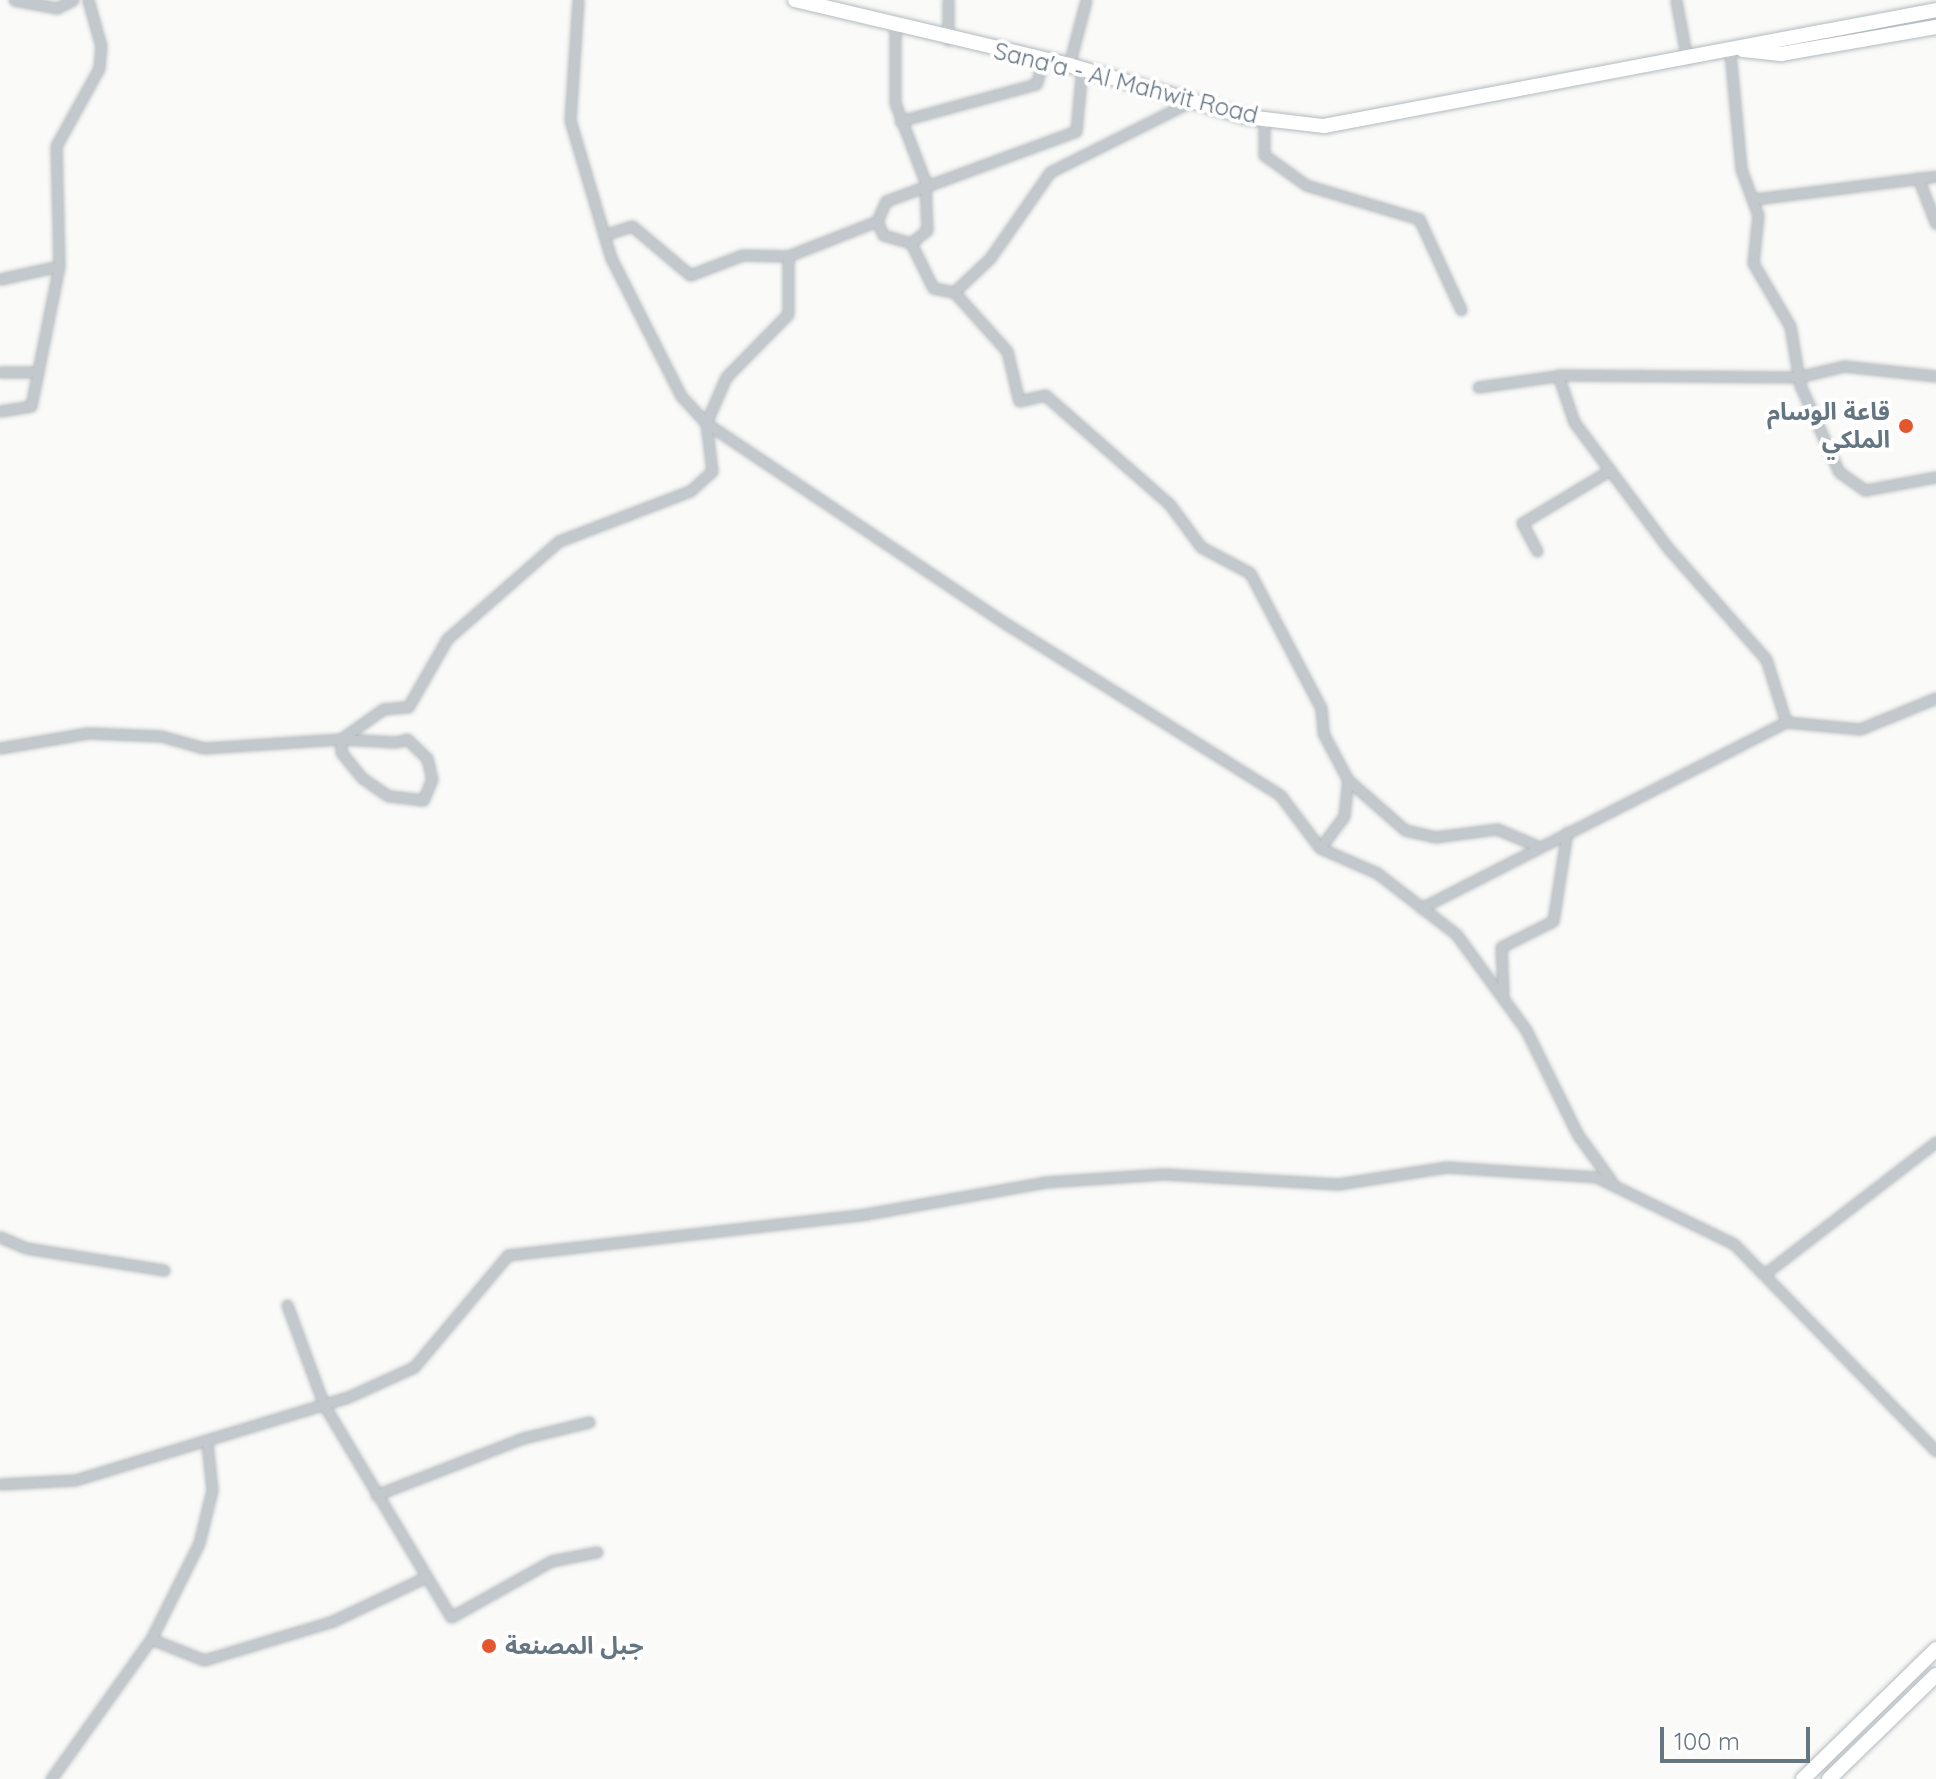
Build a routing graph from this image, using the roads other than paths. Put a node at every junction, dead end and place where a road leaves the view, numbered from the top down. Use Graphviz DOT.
graph roads {
  1 [pos="14,0"];
  2 [pos="73,0"];
  3 [pos="88,0"];
  4 [pos="578,0"];
  5 [pos="795,0"];
  6 [pos="948,0"];
  7 [pos="1086,0"];
  8 [pos="1676,0"];
  9 [pos="1936,10"];
  10 [pos="1936,27"];
  11 [pos="895,29"];
  12 [pos="948,40"];
  13 [pos="1736,51"];
  14 [pos="1044,59"];
  15 [pos="1687,60"];
  16 [pos="1076,67"];
  17 [pos="1190,102"];
  18 [pos="1264,119"];
  19 [pos="900,121"];
  20 [pos="1936,176"];
  21 [pos="1918,178"];
  22 [pos="925,181"];
  23 [pos="1755,199"];
  24 [pos="877,221"];
  25 [pos="1936,224"];
  26 [pos="604,235"];
  27 [pos="911,243"];
  28 [pos="788,256"];
  29 [pos="59,266"];
  30 [pos="0,279"];
  31 [pos="954,292"];
  32 [pos="1461,310"];
  33 [pos="0,372"];
  34 [pos="38,372"];
  35 [pos="1558,375"];
  36 [pos="1936,376"];
  37 [pos="1798,377"];
  38 [pos="1478,387"];
  39 [pos="0,411"];
  40 [pos="706,423"];
  41 [pos="1610,470"];
  42 [pos="1936,477"];
  43 [pos="1537,551"];
  44 [pos="1936,698"];
  45 [pos="1786,722"];
  46 [pos="341,739"];
  47 [pos="0,748"];
  48 [pos="1348,780"];
  49 [pos="1567,832"];
  50 [pos="1535,845"];
  51 [pos="1320,848"];
  52 [pos="1421,908"];
  53 [pos="1503,994"];
  54 [pos="1936,1142"];
  55 [pos="1617,1187"];
  56 [pos="0,1237"];
  57 [pos="164,1270"];
  58 [pos="1767,1272"];
  59 [pos="287,1305"];
  60 [pos="324,1405"];
  61 [pos="589,1422"];
  62 [pos="207,1443"];
  63 [pos="1936,1451"];
  64 [pos="0,1484"];
  65 [pos="376,1495"];
  66 [pos="597,1552"];
  67 [pos="424,1578"];
  68 [pos="151,1639"];
  69 [pos="1936,1649"];
  70 [pos="1936,1675"];
  71 [pos="51,1779"];
  72 [pos="1803,1779"];
  73 [pos="1829,1779"];
  1 -- 2 [label="street"];
  3 -- 29 [label="street"];
  4 -- 26 [label="street"];
  5 -- 11 [label="main road, Sana'a - Al Mahwit Road"];
  6 -- 12 [label="street"];
  7 -- 16 [label="street"];
  8 -- 15 [label="street"];
  9 -- 13 [label="main road, Sana'a - Al Mahwit Road"];
  10 -- 13 [label="main road, Sana'a - Al Mahwit Road"];
  11 -- 12 [label="main road, Sana'a - Al Mahwit Road"];
  11 -- 19 [label="street"];
  12 -- 14 [label="main road, Sana'a - Al Mahwit Road"];
  13 -- 15 [label="main road, Sana'a - Al Mahwit Road"];
  13 -- 23 [label="street"];
  14 -- 16 [label="main road, Sana'a - Al Mahwit Road"];
  14 -- 19 [label="street"];
  15 -- 18 [label="main road, Sana'a - Al Mahwit Road"];
  16 -- 17 [label="main road, Sana'a - Al Mahwit Road"];
  16 -- 22 [label="street"];
  17 -- 18 [label="main road, Sana'a - Al Mahwit Road"];
  17 -- 31 [label="street"];
  18 -- 32 [label="street"];
  19 -- 22 [label="street"];
  20 -- 21 [label="street"];
  21 -- 23 [label="street"];
  21 -- 25 [label="street"];
  22 -- 24 [label="street"];
  22 -- 27 [label="street"];
  23 -- 37 [label="street"];
  24 -- 27 [label="street"];
  24 -- 28 [label="street"];
  26 -- 28 [label="street"];
  26 -- 40 [label="street"];
  27 -- 31 [label="street"];
  28 -- 40 [label="street"];
  29 -- 30 [label="street"];
  29 -- 34 [label="street"];
  31 -- 48 [label="street"];
  33 -- 34 [label="street"];
  34 -- 39 [label="street"];
  35 -- 37 [label="street"];
  35 -- 38 [label="street"];
  35 -- 41 [label="street"];
  36 -- 37 [label="street"];
  37 -- 42 [label="street"];
  40 -- 46 [label="street"];
  40 -- 51 [label="street"];
  41 -- 43 [label="street"];
  41 -- 45 [label="street"];
  44 -- 45 [label="street"];
  45 -- 49 [label="street"];
  46 -- 46 [label="street"];
  46 -- 47 [label="street"];
  48 -- 50 [label="street"];
  48 -- 51 [label="street"];
  49 -- 50 [label="street"];
  49 -- 53 [label="street"];
  50 -- 52 [label="street"];
  51 -- 52 [label="street"];
  52 -- 53 [label="street"];
  53 -- 55 [label="street"];
  54 -- 58 [label="street"];
  55 -- 58 [label="street"];
  55 -- 60 [label="street"];
  56 -- 57 [label="street"];
  58 -- 63 [label="street"];
  59 -- 60 [label="street"];
  60 -- 62 [label="street"];
  60 -- 65 [label="street"];
  61 -- 65 [label="street"];
  62 -- 64 [label="street"];
  62 -- 68 [label="street"];
  65 -- 67 [label="street"];
  66 -- 67 [label="street"];
  67 -- 68 [label="street"];
  68 -- 71 [label="street"];
  69 -- 72 [label="main road"];
  70 -- 73 [label="main road"];
}
